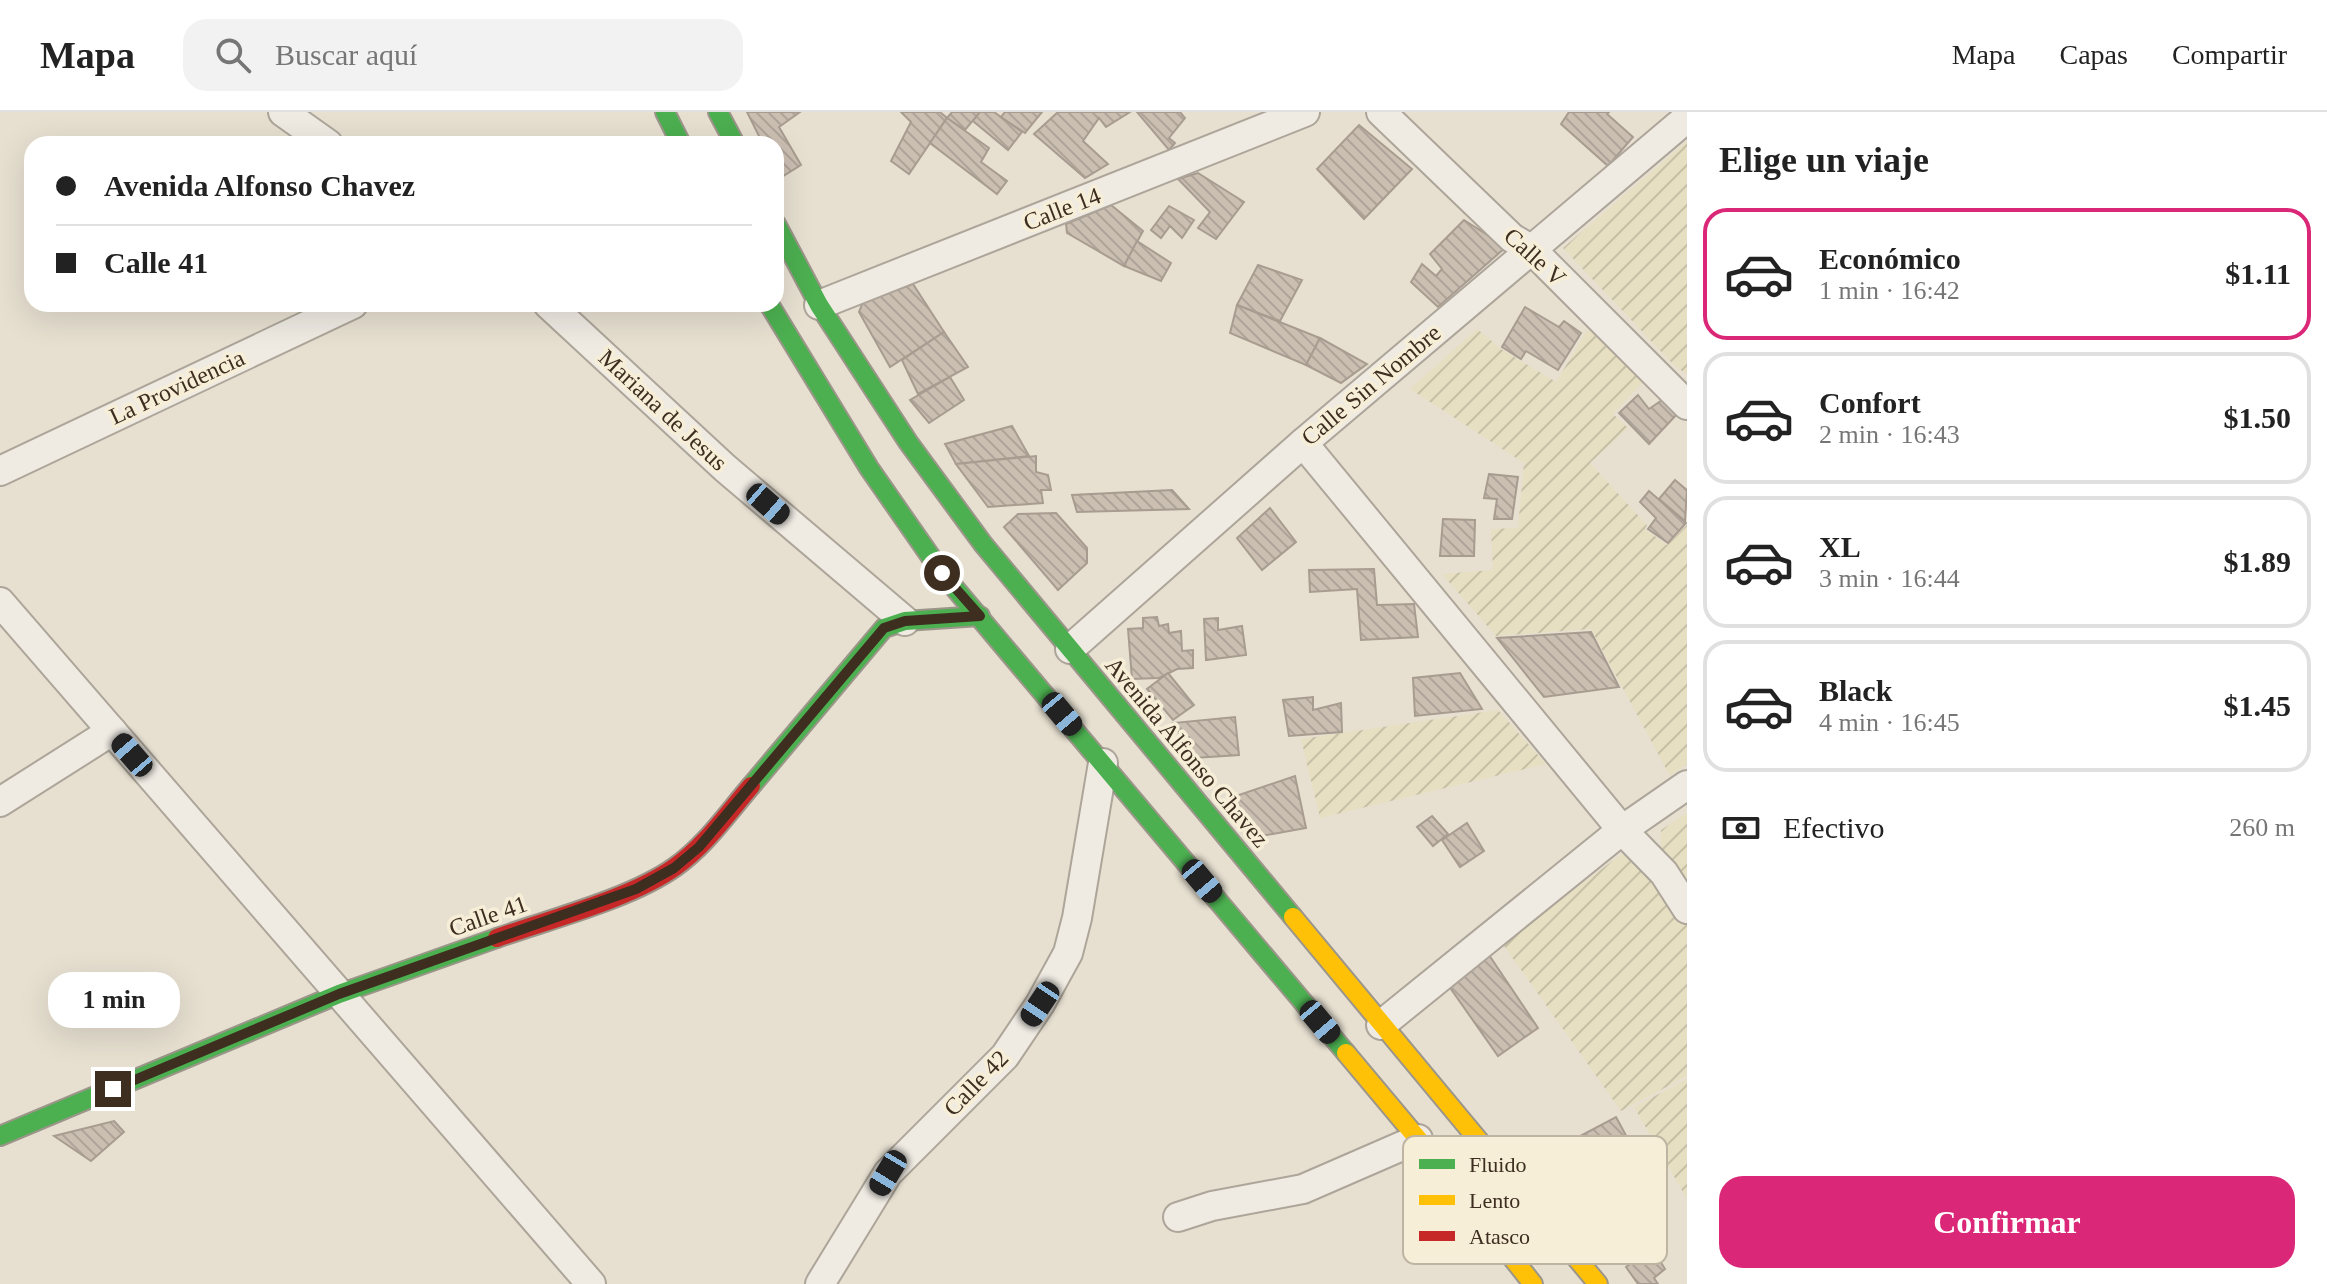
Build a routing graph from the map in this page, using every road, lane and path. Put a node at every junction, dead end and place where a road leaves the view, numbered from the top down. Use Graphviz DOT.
graph roads {
  1 [pos="283,112"];
  2 [pos="665,112"];
  3 [pos="718,112"];
  4 [pos="1305,112"];
  5 [pos="1381,112"];
  6 [pos="1679,123"];
  7 [pos="317,136"];
  8 [pos="677,136"];
  9 [pos="731,136"];
  10 [pos="784,239"];
  11 [pos="1532,250"];
  12 [pos="819,305"];
  13 [pos="336,312"];
  14 [pos="557,312"];
  15 [pos="774,312"];
  16 [pos="1687,405"];
  17 [pos="1303,443"];
  18 [pos="0,471"];
  19 [pos="0,602"];
  20 [pos="980,616"];
  21 [pos="905,621"];
  22 [pos="1070,649"];
  23 [pos="112,731"];
  24 [pos="1103,763"];
  25 [pos="1687,785"];
  26 [pos="0,802"];
  27 [pos="1622,830"];
  28 [pos="1687,909"];
  29 [pos="339,994"];
  30 [pos="1381,1025"];
  31 [pos="0,1136"];
  32 [pos="1415,1136"];
  33 [pos="1474,1136"];
  34 [pos="1403,1146"];
  35 [pos="1178,1217"];
  36 [pos="1513,1264"];
  37 [pos="1543,1264"];
  38 [pos="1581,1264"];
  39 [pos="1526,1281"];
  40 [pos="591,1284"];
  41 [pos="820,1284"];
  42 [pos="1598,1284"];
  1 -- 7 [label="street"];
  2 -- 8 [label="main road"];
  3 -- 9 [label="main road"];
  4 -- 12 [label="street, Calle 14"];
  5 -- 11 [label="street, Calle V"];
  6 -- 11 [label="street, Calle Sin Nombre"];
  10 -- 12 [label="main road, Avenida Alfonso Chavez"];
  11 -- 16 [label="street, Calle V"];
  11 -- 17 [label="street, Calle Sin Nombre"];
  12 -- 22 [label="main road, Avenida Alfonso Chavez"];
  13 -- 18 [label="street, La Providencia"];
  14 -- 21 [label="street, Mariana de Jesus"];
  15 -- 20 [label="main road"];
  17 -- 22 [label="street, Calle Sin Nombre"];
  17 -- 27 [label="street"];
  19 -- 23 [label="street"];
  20 -- 21 [label="main road"];
  20 -- 24 [label="main road"];
  21 -- 29 [label="main road, Calle 41"];
  22 -- 30 [label="main road, Avenida Alfonso Chavez"];
  23 -- 26 [label="street"];
  23 -- 29 [label="street"];
  24 -- 32 [label="main road"];
  24 -- 41 [label="street, Calle 42"];
  25 -- 27 [label="street"];
  27 -- 28 [label="street"];
  27 -- 30 [label="street"];
  29 -- 31 [label="main road, Calle 41"];
  29 -- 40 [label="street"];
  30 -- 33 [label="main road, Avenida Alfonso Chavez"];
  34 -- 35 [label="street"];
  36 -- 39 [label="main road"];
  37 -- 39 [label="street"];
  38 -- 42 [label="main road, Avenida Alfonso Chavez"];
}
